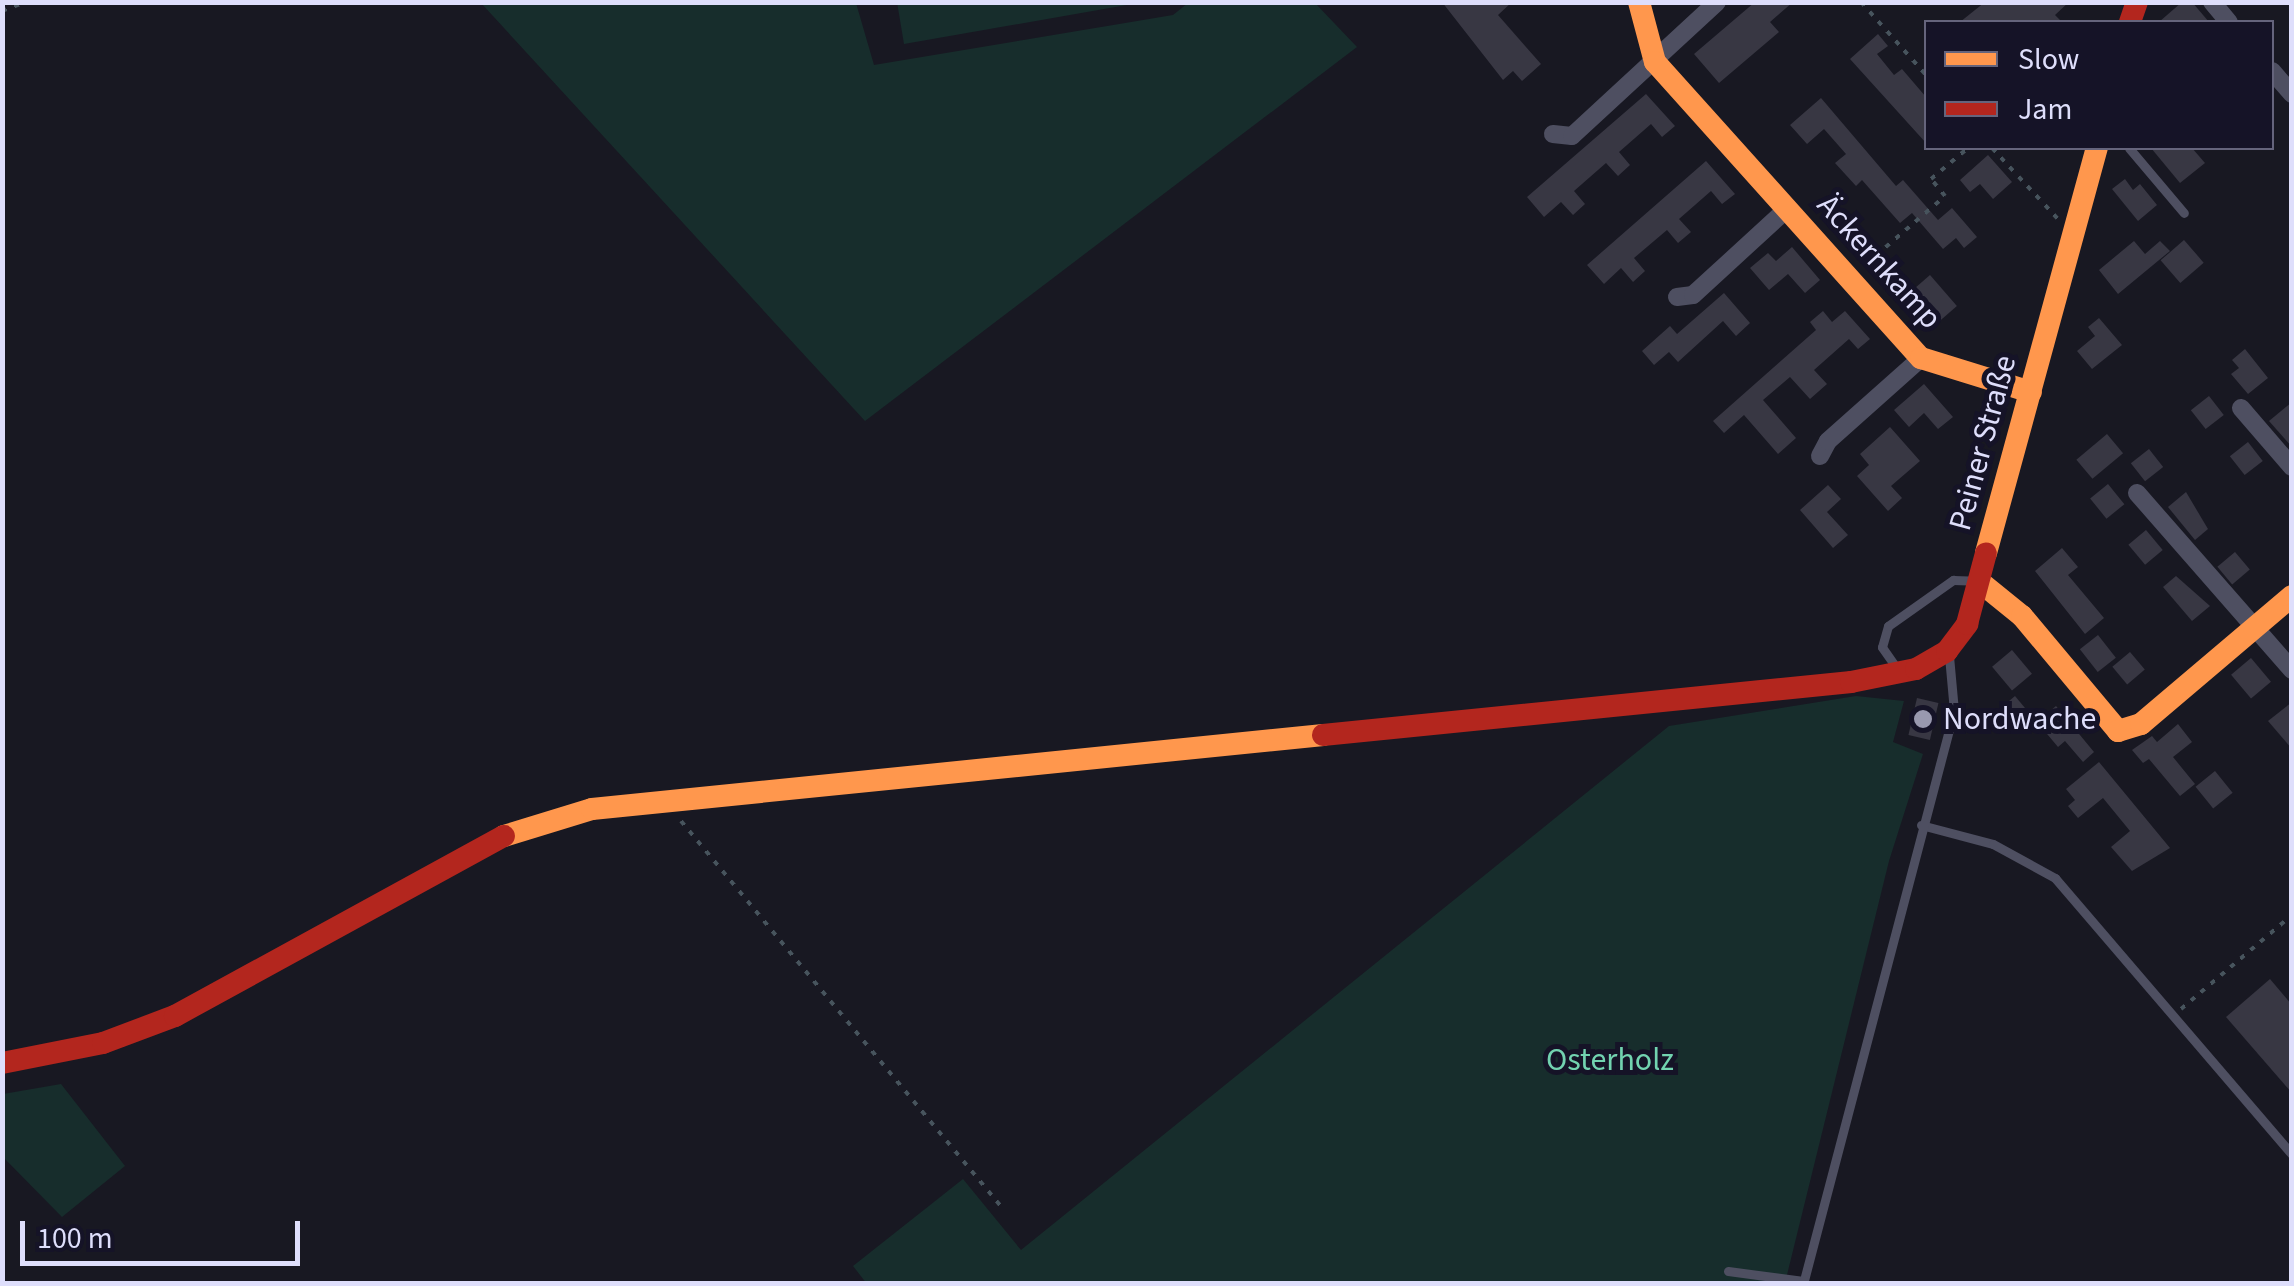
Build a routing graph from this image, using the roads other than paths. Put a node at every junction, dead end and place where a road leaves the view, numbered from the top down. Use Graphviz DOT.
graph roads {
  1 [pos="1639,2"];
  2 [pos="1717,2"];
  3 [pos="1655,62"];
  4 [pos="2274,73"];
  5 [pos="2292,94"];
  6 [pos="1553,134"];
  7 [pos="2096,150"];
  8 [pos="2130,150"];
  9 [pos="1788,208"];
  10 [pos="2184,213"];
  11 [pos="1677,297"];
  12 [pos="1921,358"];
  13 [pos="2031,392"];
  14 [pos="2241,408"];
  15 [pos="1820,456"];
  16 [pos="2292,467"];
  17 [pos="2137,493"];
  18 [pos="1980,582"];
  19 [pos="2292,596"];
  20 [pos="2254,628"];
  21 [pos="1948,650"];
  22 [pos="2292,670"];
  23 [pos="1903,674"];
  24 [pos="1921,825"];
  25 [pos="2,1063"];
  26 [pos="2292,1155"];
  27 [pos="1728,1271"];
  28 [pos="1803,1282"];
  1 -- 3 [label="main road, Äckernkamp"];
  2 -- 3 [label="street"];
  3 -- 6 [label="street"];
  3 -- 9 [label="main road, Äckernkamp"];
  4 -- 5 [label="street"];
  7 -- 13 [label="main road, Peiner Straße"];
  8 -- 10 [label="lane"];
  9 -- 11 [label="street, Äckernkamp"];
  9 -- 12 [label="main road, Äckernkamp"];
  12 -- 13 [label="main road, Äckernkamp"];
  12 -- 15 [label="street, Äckernkamp"];
  13 -- 18 [label="main road, Peiner Straße"];
  14 -- 16 [label="street"];
  17 -- 20 [label="street"];
  18 -- 20 [label="main road"];
  18 -- 21 [label="main road, Peiner Straße"];
  18 -- 23 [label="lane"];
  19 -- 20 [label="main road"];
  20 -- 22 [label="street"];
  21 -- 23 [label="main road"];
  21 -- 24 [label="lane"];
  23 -- 25 [label="main road"];
  24 -- 26 [label="lane"];
  24 -- 28 [label="lane"];
  27 -- 28 [label="lane"];
}
